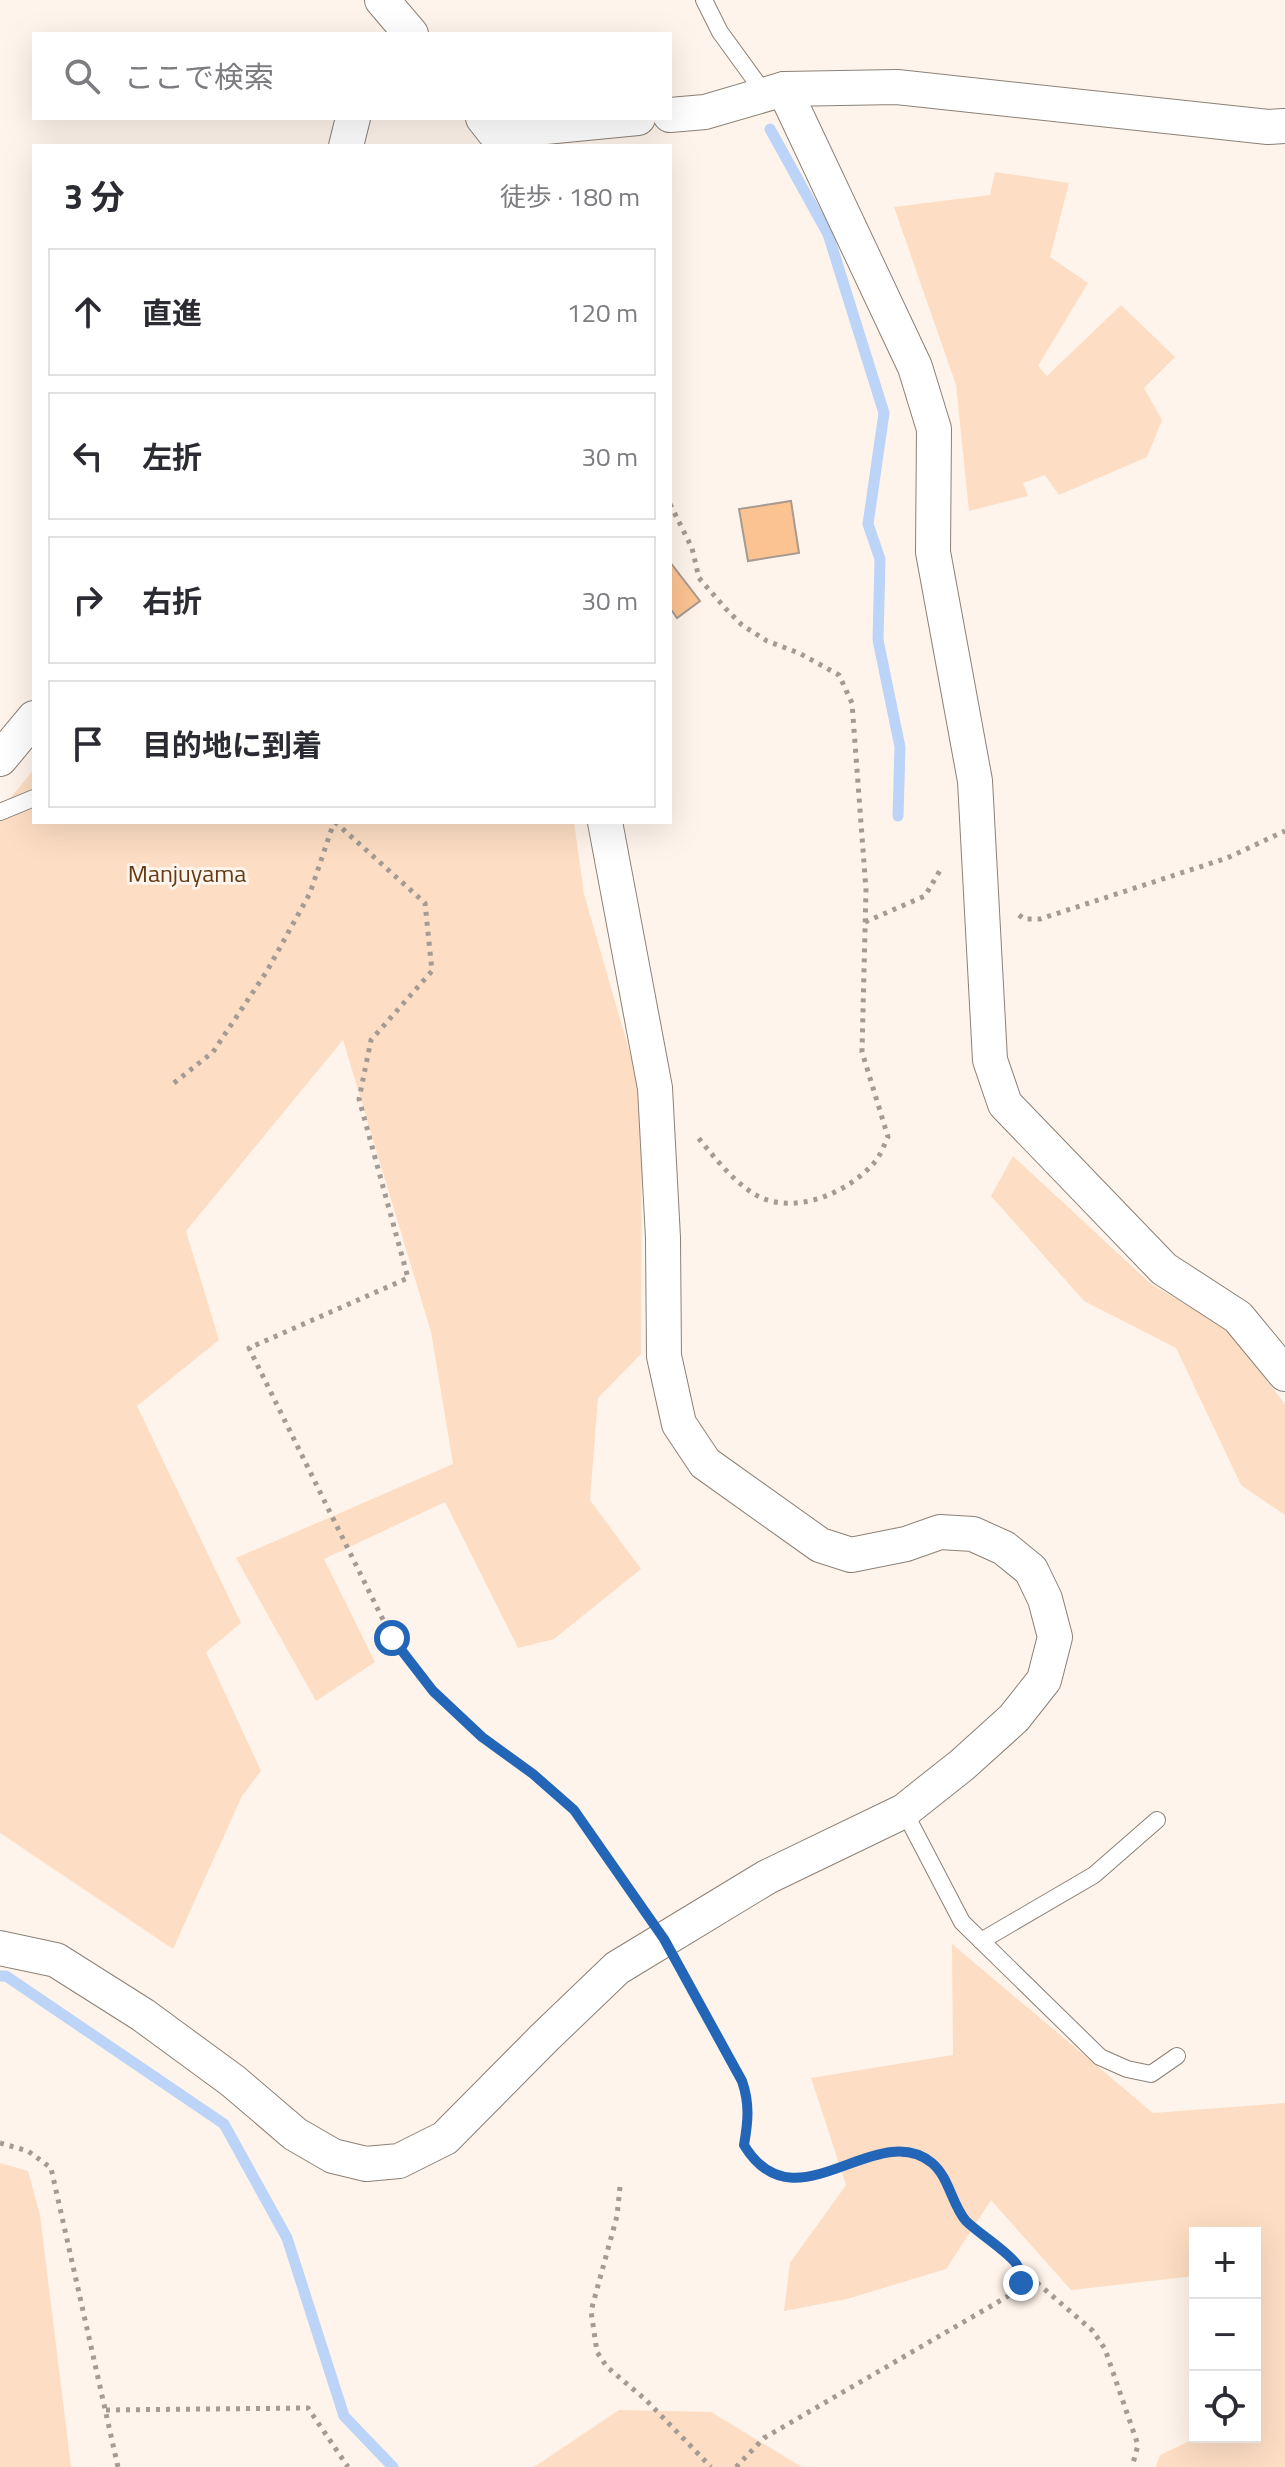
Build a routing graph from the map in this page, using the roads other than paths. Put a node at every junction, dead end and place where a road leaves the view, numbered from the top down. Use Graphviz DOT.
graph roads {
  1 [pos="704,0"];
  2 [pos="381,9"];
  3 [pos="409,32"];
  4 [pos="774,92"];
  5 [pos="672,115"];
  6 [pos="352,120"];
  7 [pos="617,120"];
  8 [pos="1285,126"];
  9 [pos="489,132"];
  10 [pos="346,144"];
  11 [pos="32,720"];
  12 [pos="0,759"];
  13 [pos="32,799"];
  14 [pos="0,812"];
  15 [pos="605,824"];
  16 [pos="1285,1374"];
  17 [pos="904,1811"];
  18 [pos="1157,1820"];
  19 [pos="981,1941"];
  20 [pos="0,1948"];
  21 [pos="1177,2056"];
  1 -- 4 [label="lane"];
  2 -- 3 [label="street"];
  4 -- 5 [label="street"];
  4 -- 8 [label="street"];
  4 -- 16 [label="street"];
  6 -- 10 [label="street"];
  7 -- 9 [label="street"];
  11 -- 12 [label="street"];
  13 -- 14 [label="lane"];
  15 -- 17 [label="street"];
  17 -- 19 [label="lane"];
  17 -- 20 [label="street"];
  18 -- 19 [label="lane"];
  19 -- 21 [label="lane"];
}
